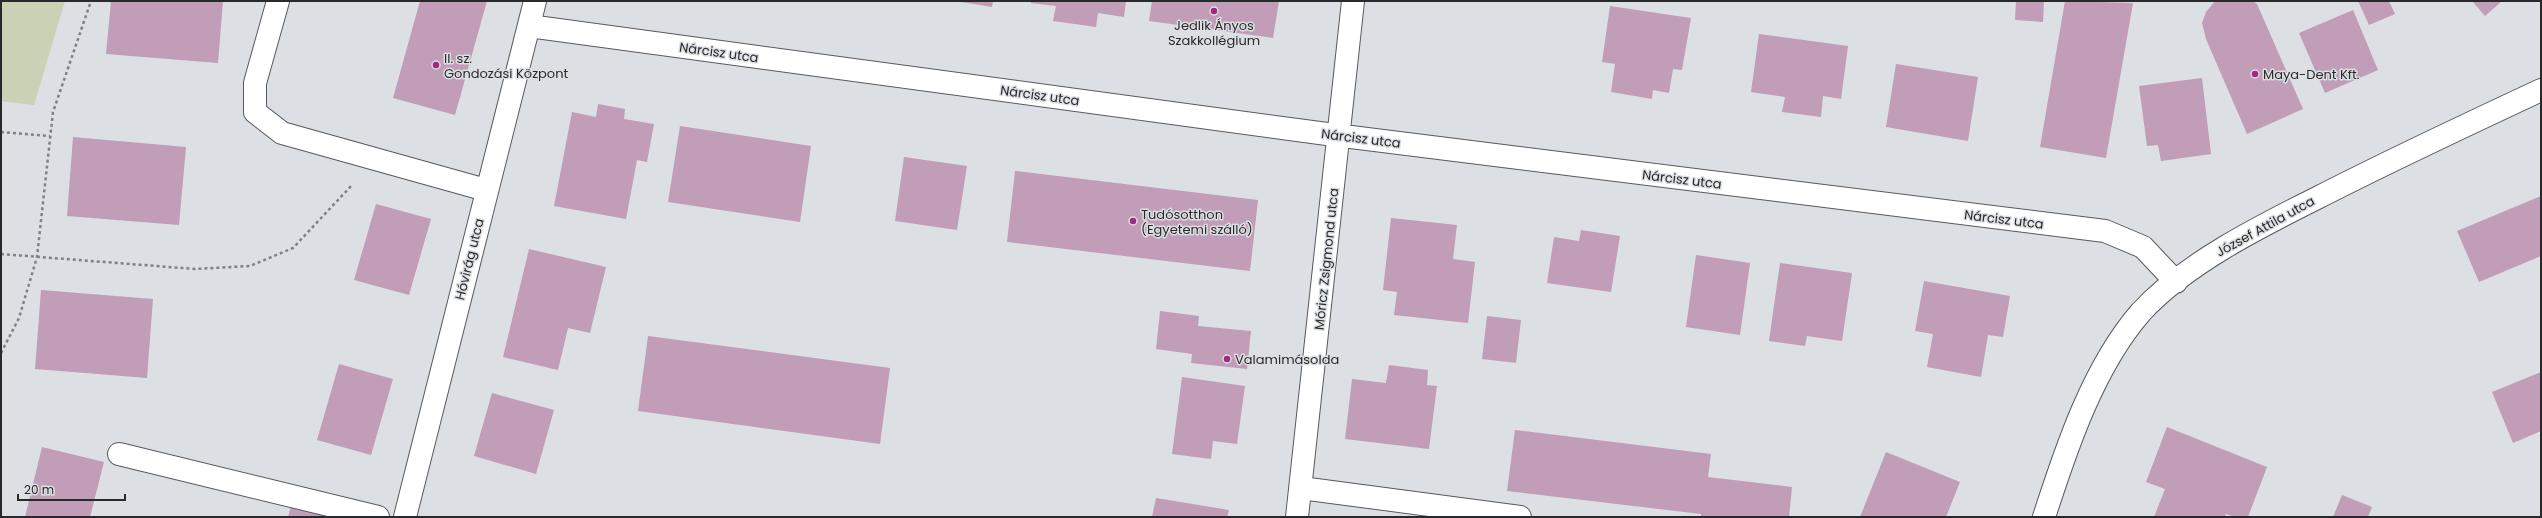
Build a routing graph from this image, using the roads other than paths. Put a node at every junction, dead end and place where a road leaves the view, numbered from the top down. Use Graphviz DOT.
graph roads {
  1 [pos="278,1"];
  2 [pos="535,1"];
  3 [pos="1353,1"];
  4 [pos="529,26"];
  5 [pos="2541,90"];
  6 [pos="1339,136"];
  7 [pos="486,190"];
  8 [pos="2176,282"];
  9 [pos="119,454"];
  10 [pos="1301,488"];
  11 [pos="378,517"];
  12 [pos="404,517"];
  13 [pos="1297,517"];
  14 [pos="1520,517"];
  15 [pos="2044,517"];
  1 -- 7 [label="street"];
  2 -- 4 [label="street, Hóvirág utca"];
  3 -- 6 [label="street, Móricz Zsigmond utca"];
  4 -- 6 [label="street, Nárcisz utca"];
  4 -- 7 [label="street, Hóvirág utca"];
  5 -- 8 [label="street, József Attila utca"];
  6 -- 8 [label="street, Nárcisz utca"];
  6 -- 10 [label="street, Móricz Zsigmond utca"];
  7 -- 12 [label="street, Hóvirág utca"];
  8 -- 15 [label="street, József Attila utca"];
  9 -- 11 [label="street"];
  10 -- 13 [label="street, Móricz Zsigmond utca"];
  10 -- 14 [label="street"];
}
